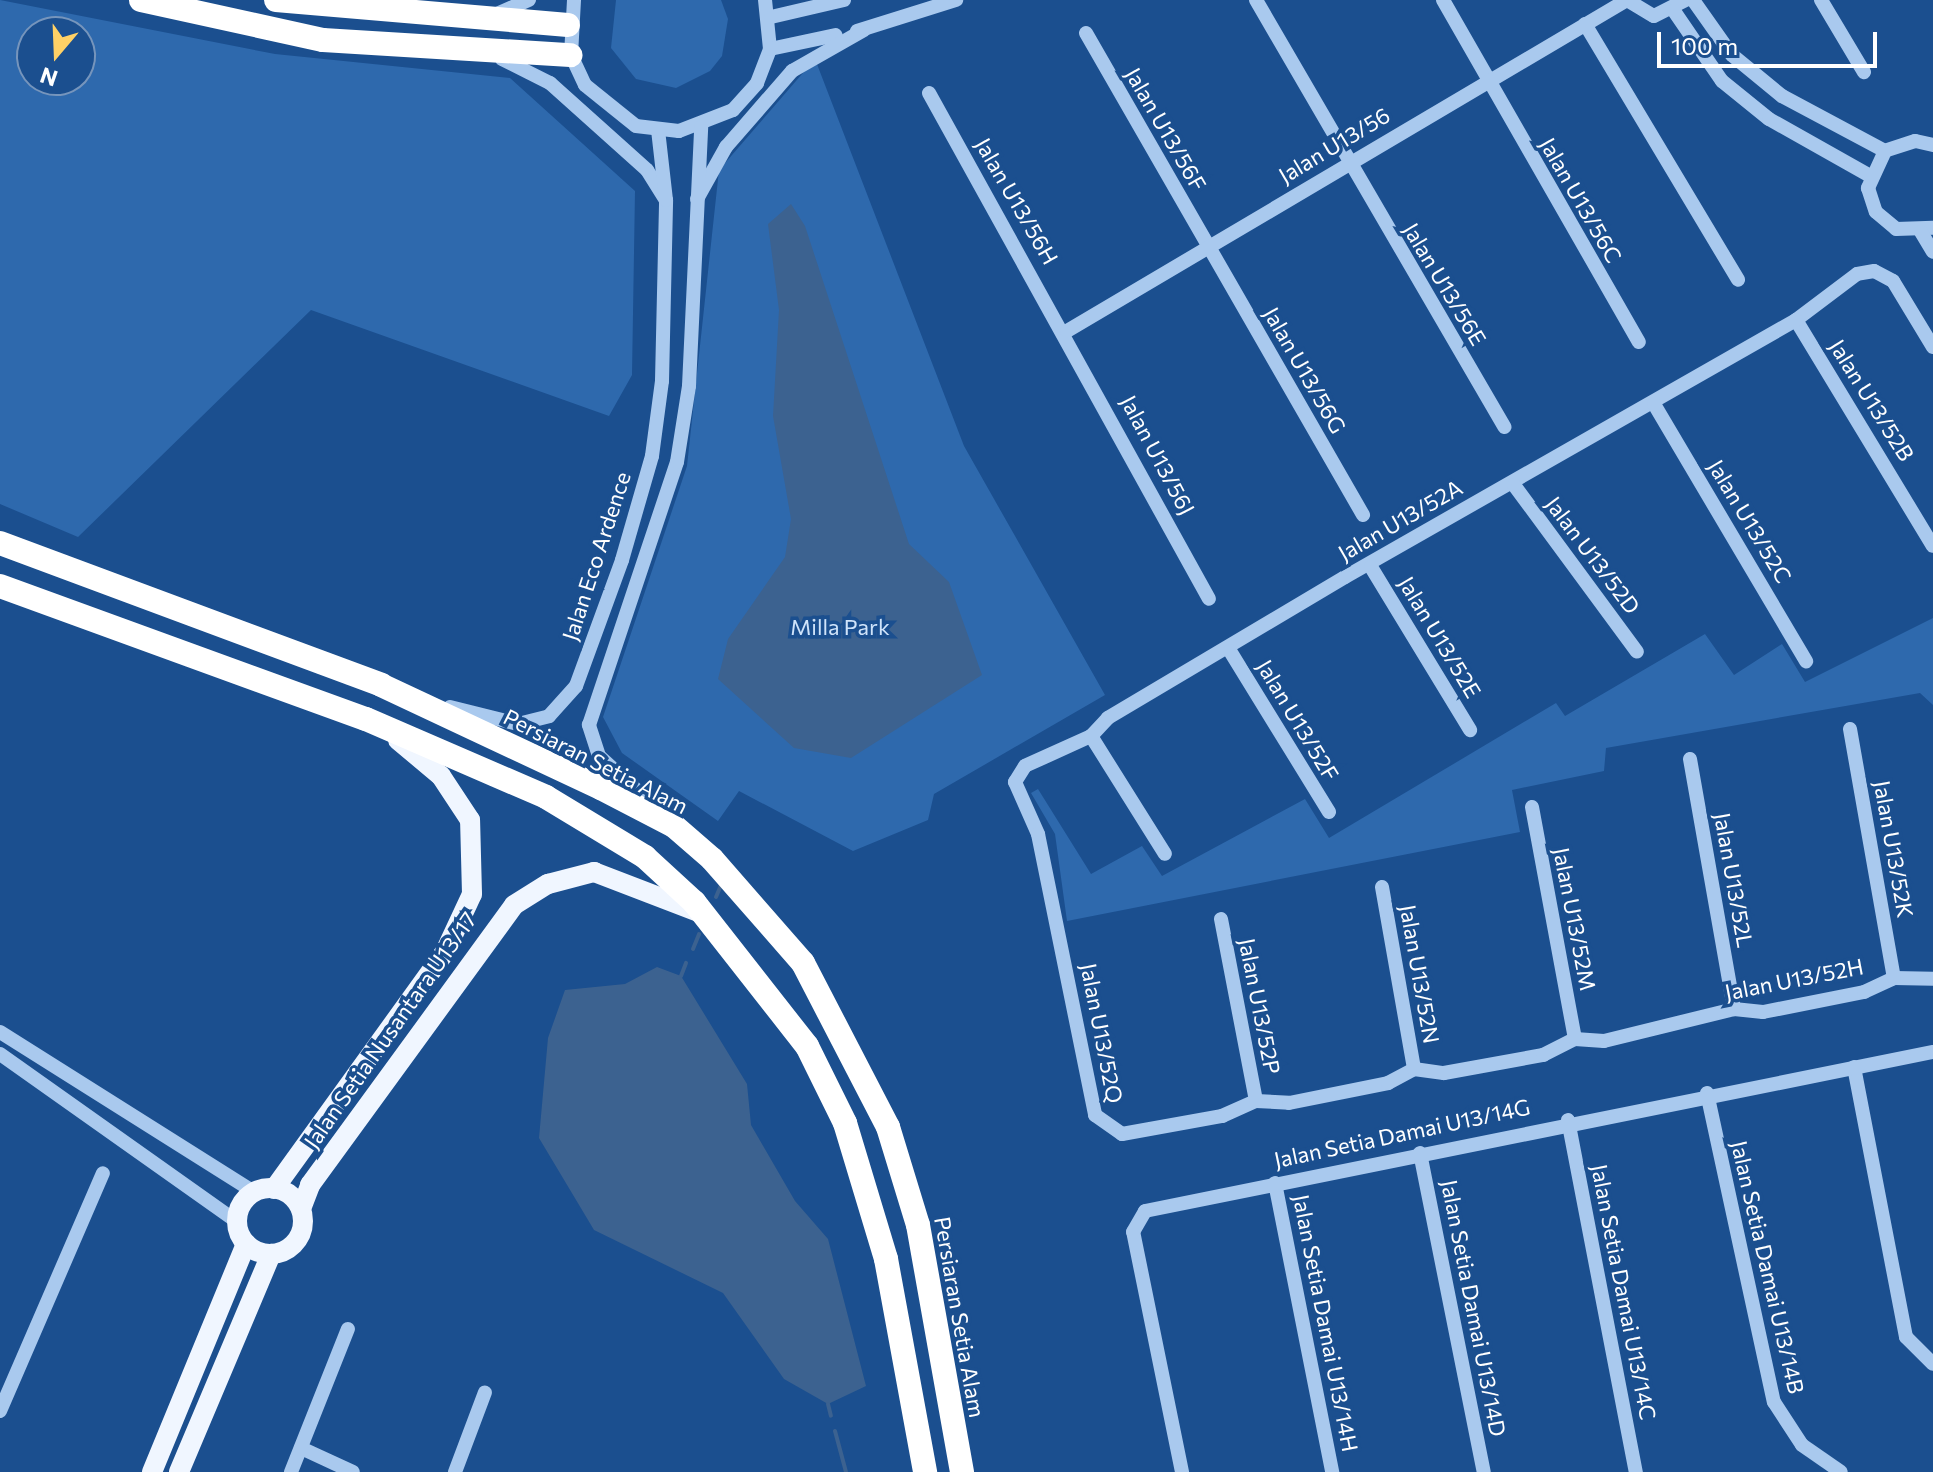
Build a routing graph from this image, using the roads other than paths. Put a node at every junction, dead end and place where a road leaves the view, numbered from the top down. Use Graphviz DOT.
graph roads {
  1 [pos="131,0"];
  2 [pos="141,0"];
  3 [pos="276,0"];
  4 [pos="529,0"];
  5 [pos="574,0"];
  6 [pos="765,0"];
  7 [pos="844,0"];
  8 [pos="956,0"];
  9 [pos="1256,0"];
  10 [pos="1443,0"];
  11 [pos="1627,0"];
  12 [pos="1686,0"];
  13 [pos="1693,0"];
  14 [pos="1821,0"];
  15 [pos="170,10"];
  16 [pos="1674,11"];
  17 [pos="771,17"];
  18 [pos="469,20"];
  19 [pos="1585,24"];
  20 [pos="568,25"];
  21 [pos="864,30"];
  22 [pos="1086,33"];
  23 [pos="770,49"];
  24 [pos="469,51"];
  25 [pos="571,55"];
  26 [pos="1864,72"];
  27 [pos="1486,80"];
  28 [pos="929,93"];
  29 [pos="701,127"];
  30 [pos="658,130"];
  31 [pos="1933,145"];
  32 [pos="1885,151"];
  33 [pos="1347,163"];
  34 [pos="1870,176"];
  35 [pos="666,200"];
  36 [pos="696,202"];
  37 [pos="1927,230"];
  38 [pos="1208,246"];
  39 [pos="1933,252"];
  40 [pos="1738,280"];
  41 [pos="1796,320"];
  42 [pos="1067,331"];
  43 [pos="1639,342"];
  44 [pos="1933,347"];
  45 [pos="1654,404"];
  46 [pos="1505,427"];
  47 [pos="1514,485"];
  48 [pos="1363,515"];
  49 [pos="0,543"];
  50 [pos="1933,546"];
  51 [pos="1371,567"];
  52 [pos="0,586"];
  53 [pos="1209,599"];
  54 [pos="1230,651"];
  55 [pos="1637,652"];
  56 [pos="1806,661"];
  57 [pos="381,685"];
  58 [pos="366,719"];
  59 [pos="1850,729"];
  60 [pos="1470,730"];
  61 [pos="1091,736"];
  62 [pos="1690,759"];
  63 [pos="1532,807"];
  64 [pos="1329,812"];
  65 [pos="674,826"];
  66 [pos="1165,854"];
  67 [pos="1382,887"];
  68 [pos="1221,919"];
  69 [pos="712,920"];
  70 [pos="1062,942"];
  71 [pos="1894,978"];
  72 [pos="1933,979"];
  73 [pos="1734,1009"];
  74 [pos="0,1032"];
  75 [pos="1575,1039"];
  76 [pos="1933,1052"];
  77 [pos="0,1054"];
  78 [pos="1854,1067"];
  79 [pos="1414,1069"];
  80 [pos="1707,1093"];
  81 [pos="1256,1101"];
  82 [pos="1568,1120"];
  83 [pos="1106,1129"];
  84 [pos="1420,1153"];
  85 [pos="103,1173"];
  86 [pos="1275,1183"];
  87 [pos="264,1190"];
  88 [pos="301,1209"];
  89 [pos="237,1222"];
  90 [pos="246,1244"];
  91 [pos="271,1254"];
  92 [pos="348,1329"];
  93 [pos="1933,1364"];
  94 [pos="485,1392"];
  95 [pos="0,1411"];
  96 [pos="301,1448"];
  97 [pos="152,1472"];
  98 [pos="179,1472"];
  99 [pos="291,1472"];
  100 [pos="353,1472"];
  101 [pos="455,1472"];
  102 [pos="925,1472"];
  103 [pos="962,1472"];
  104 [pos="1182,1472"];
  105 [pos="1332,1472"];
  106 [pos="1484,1472"];
  107 [pos="1636,1472"];
  108 [pos="1841,1472"];
  1 -- 15 [label="highway"];
  2 -- 15 [label="highway"];
  3 -- 18 [label="highway"];
  4 -- 18 [label="street"];
  5 -- 20 [label="street"];
  6 -- 17 [label="street"];
  7 -- 17 [label="street"];
  8 -- 21 [label="street"];
  9 -- 33 [label="street, Jalan U13/56E"];
  10 -- 27 [label="street, Jalan U13/56C"];
  11 -- 16 [label="street"];
  11 -- 19 [label="street, Jalan U13/56"];
  12 -- 16 [label="street"];
  13 -- 32 [label="street"];
  14 -- 26 [label="street"];
  15 -- 24 [label="highway"];
  16 -- 34 [label="street"];
  17 -- 23 [label="street"];
  18 -- 20 [label="highway"];
  19 -- 27 [label="street, Jalan U13/56"];
  19 -- 40 [label="street"];
  20 -- 25 [label="street"];
  21 -- 23 [label="street"];
  21 -- 36 [label="street"];
  22 -- 38 [label="street, Jalan U13/56F"];
  23 -- 29 [label="street"];
  24 -- 25 [label="highway"];
  24 -- 35 [label="street"];
  25 -- 30 [label="street"];
  27 -- 33 [label="street, Jalan U13/56"];
  27 -- 43 [label="street, Jalan U13/56C"];
  28 -- 42 [label="street, Jalan U13/56H"];
  29 -- 30 [label="street"];
  29 -- 36 [label="street"];
  30 -- 35 [label="street, Jalan Eco Ardence"];
  31 -- 32 [label="street"];
  32 -- 34 [label="street"];
  33 -- 38 [label="street, Jalan U13/56"];
  33 -- 46 [label="street, Jalan U13/56E"];
  34 -- 37 [label="street"];
  35 -- 57 [label="street, Jalan Eco Ardence"];
  36 -- 65 [label="street"];
  37 -- 39 [label="street"];
  38 -- 42 [label="street, Jalan U13/56"];
  38 -- 48 [label="street, Jalan U13/56G"];
  41 -- 44 [label="street, Jalan U13/52A"];
  41 -- 45 [label="street, Jalan U13/52A"];
  41 -- 50 [label="street, Jalan U13/52B"];
  42 -- 53 [label="street, Jalan U13/56J"];
  45 -- 47 [label="street, Jalan U13/52A"];
  45 -- 56 [label="street, Jalan U13/52C"];
  47 -- 51 [label="street, Jalan U13/52A"];
  47 -- 55 [label="street, Jalan U13/52D"];
  49 -- 57 [label="highway, Persiaran Setia Alam"];
  51 -- 54 [label="street, Jalan U13/52A"];
  51 -- 60 [label="street, Jalan U13/52E"];
  52 -- 58 [label="highway"];
  54 -- 61 [label="street, Jalan U13/52A"];
  54 -- 64 [label="street, Jalan U13/52F"];
  57 -- 65 [label="highway, Persiaran Setia Alam"];
  58 -- 69 [label="highway"];
  58 -- 87 [label="main road, Jalan Setia Nusantara U13/17"];
  59 -- 71 [label="street, Jalan U13/52K"];
  61 -- 66 [label="street"];
  61 -- 70 [label="street, Jalan U13/52A"];
  62 -- 73 [label="street, Jalan U13/52L"];
  63 -- 75 [label="street, Jalan U13/52M"];
  65 -- 103 [label="highway, Persiaran Setia Alam"];
  67 -- 79 [label="street, Jalan U13/52N"];
  68 -- 81 [label="street, Jalan U13/52P"];
  69 -- 88 [label="main road, Jalan Setia Nusantara U13/17"];
  69 -- 102 [label="highway"];
  70 -- 83 [label="street, Jalan U13/52Q"];
  71 -- 72 [label="street, Jalan U13/52H"];
  71 -- 73 [label="street, Jalan U13/52H"];
  73 -- 75 [label="street, Jalan U13/52H"];
  74 -- 87 [label="street"];
  75 -- 79 [label="street, Jalan U13/52H"];
  76 -- 78 [label="street, Jalan Setia Damai U13/14G"];
  77 -- 89 [label="street"];
  78 -- 80 [label="street, Jalan Setia Damai U13/14G"];
  78 -- 93 [label="street"];
  79 -- 81 [label="street, Jalan U13/52H"];
  80 -- 82 [label="street, Jalan Setia Damai U13/14G"];
  80 -- 108 [label="street, Jalan Setia Damai U13/14B"];
  81 -- 83 [label="street, Jalan U13/52H"];
  82 -- 84 [label="street, Jalan Setia Damai U13/14G"];
  82 -- 107 [label="street, Jalan Setia Damai U13/14C"];
  84 -- 86 [label="street, Jalan Setia Damai U13/14G"];
  84 -- 106 [label="street, Jalan Setia Damai U13/14D"];
  85 -- 95 [label="street"];
  86 -- 104 [label="street, Jalan Setia Damai U13/14G"];
  86 -- 105 [label="street, Jalan Setia Damai U13/14H"];
  87 -- 88 [label="main road"];
  87 -- 89 [label="main road"];
  88 -- 91 [label="main road"];
  89 -- 90 [label="main road"];
  90 -- 91 [label="main road"];
  90 -- 97 [label="main road"];
  91 -- 98 [label="main road"];
  92 -- 96 [label="street"];
  94 -- 101 [label="street"];
  96 -- 99 [label="street"];
  96 -- 100 [label="street"];
}
